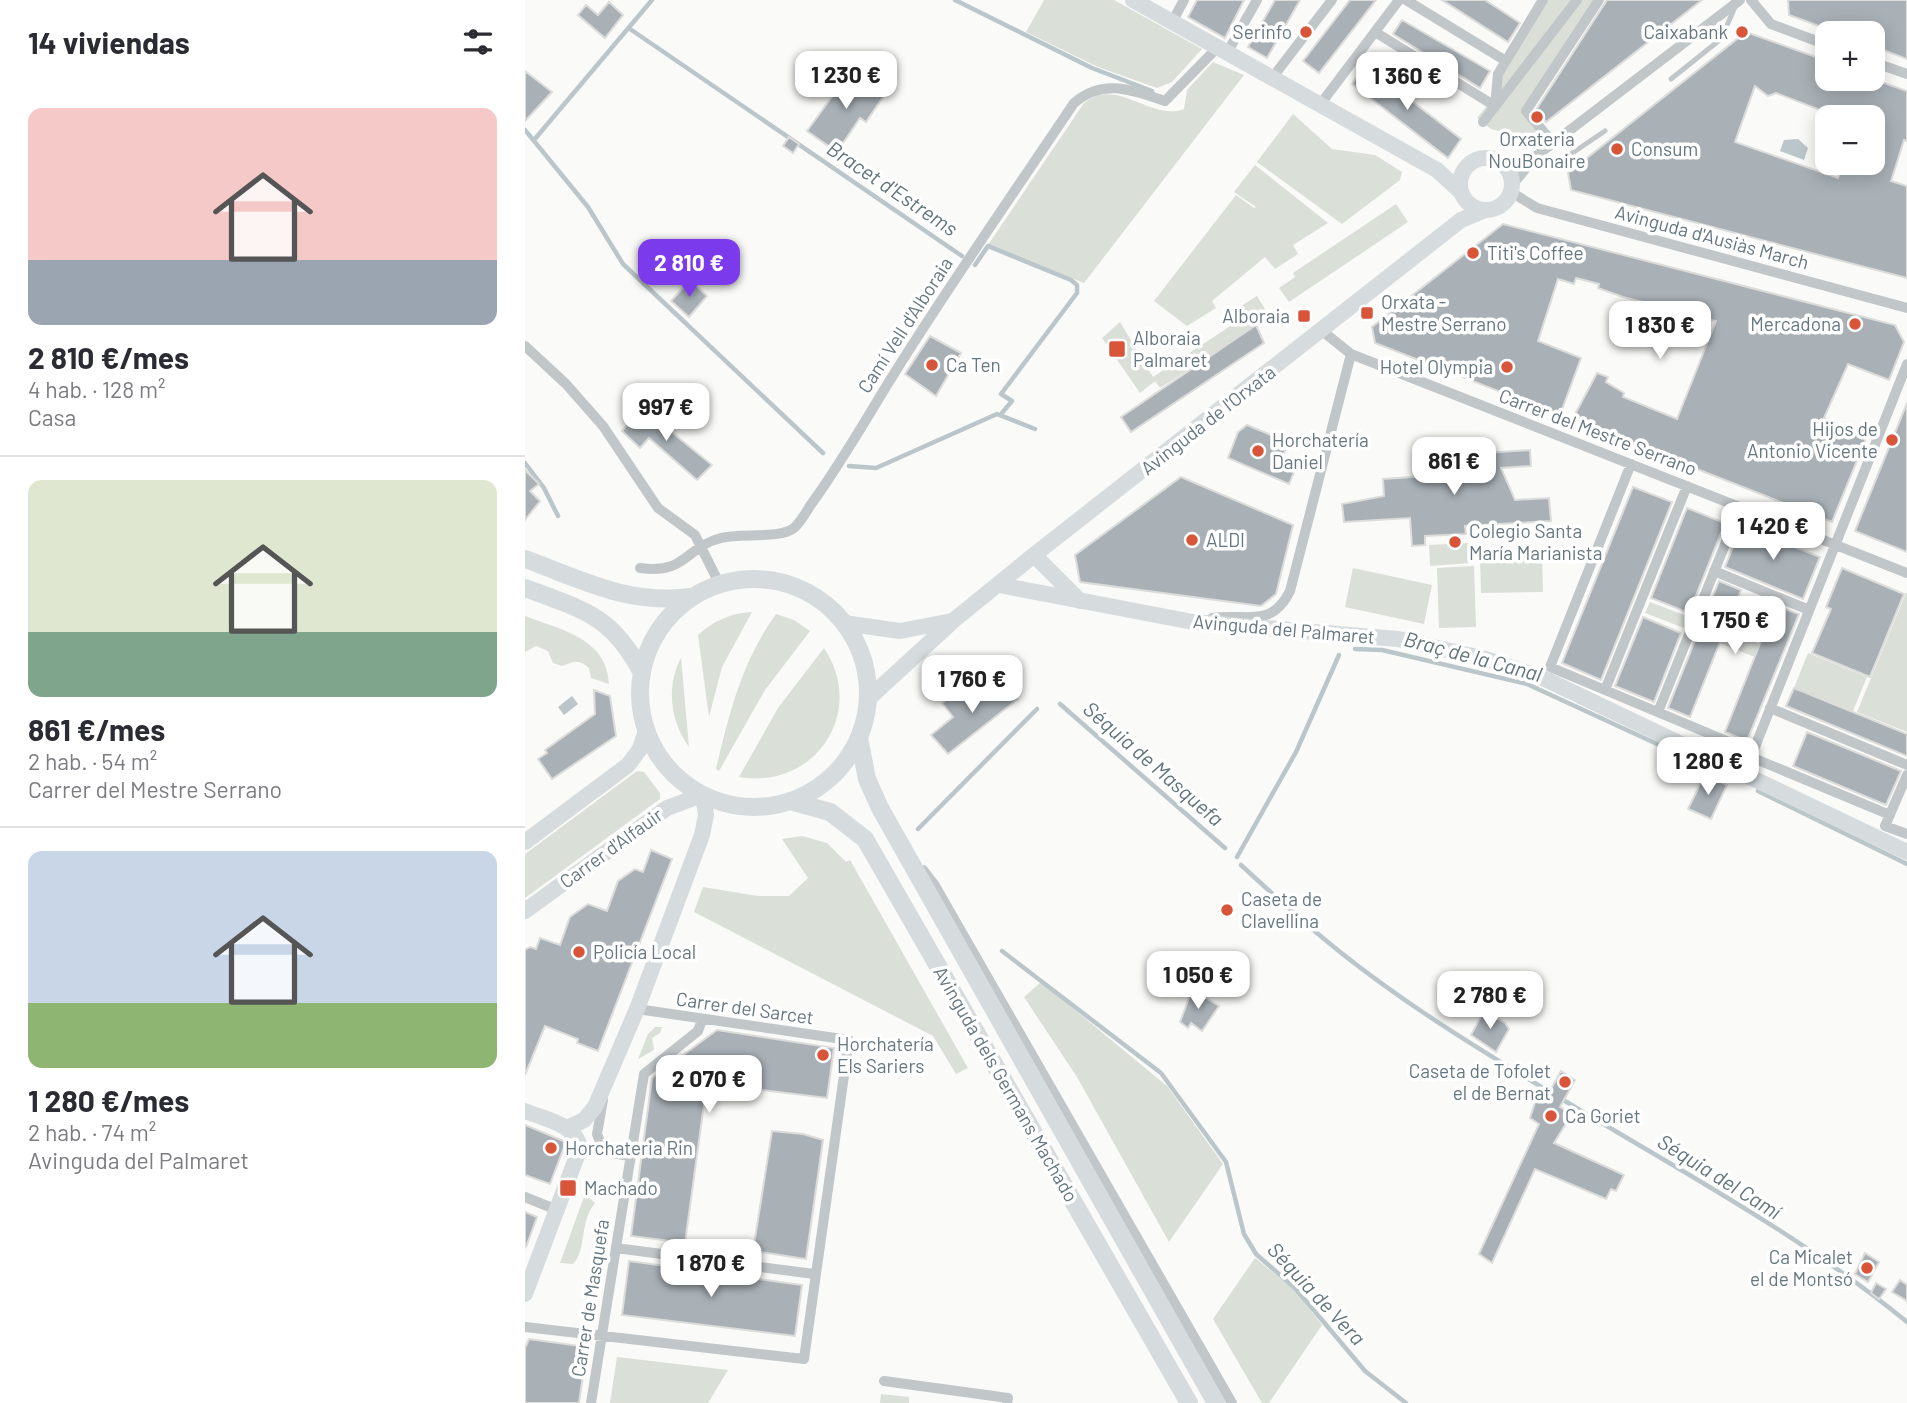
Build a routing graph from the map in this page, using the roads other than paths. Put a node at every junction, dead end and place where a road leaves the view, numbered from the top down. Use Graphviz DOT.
graph roads {
  1 [pos="1133,0"];
  2 [pos="1184,0"];
  3 [pos="1257,0"];
  4 [pos="1332,0"];
  5 [pos="1399,0"];
  6 [pos="1406,0"];
  7 [pos="1543,0"];
  8 [pos="1577,0"];
  9 [pos="1599,0"];
  10 [pos="1751,0"];
  11 [pos="1739,1"];
  12 [pos="1172,22"];
  13 [pos="1375,32"];
  14 [pos="1815,41"];
  15 [pos="1222,50"];
  16 [pos="1506,61"];
  17 [pos="1885,66"];
  18 [pos="1907,74"];
  19 [pos="1272,78"];
  20 [pos="1671,79"];
  21 [pos="1319,106"];
  22 [pos="1495,106"];
  23 [pos="1483,122"];
  24 [pos="1605,131"];
  25 [pos="1553,143"];
  26 [pos="1532,161"];
  27 [pos="1467,166"];
  28 [pos="1507,168"];
  29 [pos="1437,170"];
  30 [pos="1512,188"];
  31 [pos="1463,196"];
  32 [pos="1485,210"];
  33 [pos="1461,220"];
  34 [pos="1907,308"];
  35 [pos="1321,330"];
  36 [pos="525,346"];
  37 [pos="1351,354"];
  38 [pos="1907,364"];
  39 [pos="1631,464"];
  40 [pos="1687,486"];
  41 [pos="1740,507"];
  42 [pos="1835,545"];
  43 [pos="703,546"];
  44 [pos="1034,555"];
  45 [pos="525,559"];
  46 [pos="640,568"];
  47 [pos="1714,571"];
  48 [pos="1907,573"];
  49 [pos="720,585"];
  50 [pos="999,585"];
  51 [pos="525,588"];
  52 [pos="694,596"];
  53 [pos="1080,601"];
  54 [pos="1809,610"];
  55 [pos="954,620"];
  56 [pos="1192,621"];
  57 [pos="844,623"];
  58 [pos="642,673"];
  59 [pos="1605,690"];
  60 [pos="868,699"];
  61 [pos="1770,708"];
  62 [pos="1658,712"];
  63 [pos="646,730"];
  64 [pos="859,738"];
  65 [pos="1752,754"];
  66 [pos="1907,765"];
  67 [pos="1907,775"];
  68 [pos="702,795"];
  69 [pos="790,801"];
  70 [pos="1890,814"];
  71 [pos="894,834"];
  72 [pos="1907,834"];
  73 [pos="525,842"];
  74 [pos="1907,852"];
  75 [pos="525,911"];
  76 [pos="637,1009"];
  77 [pos="721,1013"];
  78 [pos="702,1020"];
  79 [pos="606,1083"];
  80 [pos="525,1111"];
  81 [pos="567,1128"];
  82 [pos="603,1150"];
  83 [pos="579,1155"];
  84 [pos="629,1156"];
  85 [pos="525,1197"];
  86 [pos="557,1210"];
  87 [pos="616,1248"];
  88 [pos="814,1274"];
  89 [pos="525,1294"];
  90 [pos="525,1328"];
  91 [pos="601,1335"];
  92 [pos="884,1381"];
  93 [pos="1007,1401"];
  94 [pos="591,1403"];
  95 [pos="1189,1403"];
  96 [pos="1216,1403"];
  97 [pos="1232,1403"];
  1 -- 12 [label="main road"];
  2 -- 12 [label="street"];
  3 -- 15 [label="street"];
  4 -- 19 [label="street"];
  5 -- 13 [label="street"];
  6 -- 16 [label="street"];
  7 -- 16 [label="street"];
  8 -- 22 [label="street"];
  9 -- 25 [label="street"];
  10 -- 14 [label="street"];
  11 -- 20 [label="lane"];
  11 -- 25 [label="street"];
  12 -- 15 [label="main road"];
  13 -- 21 [label="street"];
  13 -- 22 [label="street"];
  15 -- 19 [label="main road"];
  15 -- 43 [label="street, Camí Vell d'Alboraia"];
  16 -- 22 [label="street"];
  17 -- 18 [label="street"];
  19 -- 21 [label="main road"];
  21 -- 29 [label="main road"];
  22 -- 23 [label="street"];
  24 -- 26 [label="lane"];
  25 -- 26 [label="street"];
  26 -- 28 [label="street"];
  26 -- 30 [label="street"];
  27 -- 28 [label="main road"];
  27 -- 29 [label="main road"];
  27 -- 31 [label="main road"];
  28 -- 30 [label="main road"];
  29 -- 31 [label="main road"];
  30 -- 32 [label="main road"];
  30 -- 34 [label="street, Avinguda d'Ausiàs March"];
  31 -- 32 [label="main road"];
  31 -- 33 [label="main road"];
  32 -- 33 [label="main road, Avinguda de l'Orxata"];
  33 -- 35 [label="main road, Avinguda de l'Orxata"];
  35 -- 37 [label="street, Carrer del Mestre Serrano"];
  35 -- 44 [label="main road, Avinguda de l'Orxata"];
  36 -- 43 [label="street"];
  37 -- 39 [label="street, Carrer del Mestre Serrano"];
  37 -- 56 [label="street"];
  38 -- 42 [label="street"];
  39 -- 40 [label="street, Carrer del Mestre Serrano"];
  39 -- 59 [label="street"];
  40 -- 41 [label="street, Carrer del Mestre Serrano"];
  40 -- 59 [label="street"];
  41 -- 42 [label="street, Carrer del Mestre Serrano"];
  41 -- 47 [label="street"];
  42 -- 48 [label="street, Carrer del Mestre Serrano"];
  42 -- 54 [label="street"];
  43 -- 46 [label="street"];
  43 -- 49 [label="street"];
  44 -- 50 [label="main road, Avinguda de l'Orxata"];
  44 -- 53 [label="main road"];
  45 -- 52 [label="main road"];
  47 -- 54 [label="street"];
  47 -- 62 [label="street"];
  49 -- 52 [label="main road"];
  49 -- 57 [label="main road"];
  50 -- 53 [label="main road, Avinguda del Palmaret"];
  50 -- 55 [label="main road, Avinguda de l'Orxata"];
  51 -- 58 [label="main road"];
  52 -- 58 [label="main road"];
  53 -- 56 [label="main road, Avinguda del Palmaret"];
  54 -- 61 [label="street"];
  55 -- 57 [label="main road, Avinguda de l'Orxata"];
  55 -- 60 [label="main road, Avinguda de l'Orxata"];
  56 -- 74 [label="main road, Avinguda del Palmaret"];
  57 -- 60 [label="main road"];
  58 -- 63 [label="main road"];
  59 -- 62 [label="street"];
  60 -- 64 [label="main road"];
  61 -- 65 [label="street"];
  61 -- 66 [label="street"];
  62 -- 65 [label="street"];
  63 -- 68 [label="main road"];
  63 -- 73 [label="main road"];
  64 -- 69 [label="main road"];
  64 -- 71 [label="main road, Avinguda dels Germans Machado"];
  65 -- 70 [label="street"];
  67 -- 70 [label="street"];
  68 -- 69 [label="main road"];
  68 -- 75 [label="main road, Carrer d'Alfauir"];
  68 -- 76 [label="main road"];
  69 -- 95 [label="main road, Avinguda dels Germans Machado"];
  70 -- 72 [label="street"];
  71 -- 96 [label="main road, Avinguda dels Germans Machado"];
  71 -- 97 [label="street, Avinguda dels Germans Machado"];
  76 -- 78 [label="street, Carrer del Sarcet"];
  76 -- 79 [label="main road"];
  77 -- 78 [label="lane"];
  78 -- 84 [label="street, Carrer de Masquefa"];
  78 -- 88 [label="street, Carrer del Sarcet"];
  79 -- 81 [label="main road"];
  79 -- 82 [label="street"];
  80 -- 81 [label="main road"];
  81 -- 83 [label="main road"];
  82 -- 83 [label="street"];
  82 -- 84 [label="street"];
  83 -- 86 [label="main road"];
  84 -- 87 [label="street, Carrer de Masquefa"];
  85 -- 86 [label="street"];
  86 -- 89 [label="main road"];
  87 -- 88 [label="street"];
  87 -- 91 [label="street, Carrer de Masquefa"];
  88 -- 91 [label="street"];
  90 -- 91 [label="street"];
  91 -- 94 [label="street, Carrer de Masquefa"];
  92 -- 93 [label="street"];
}
